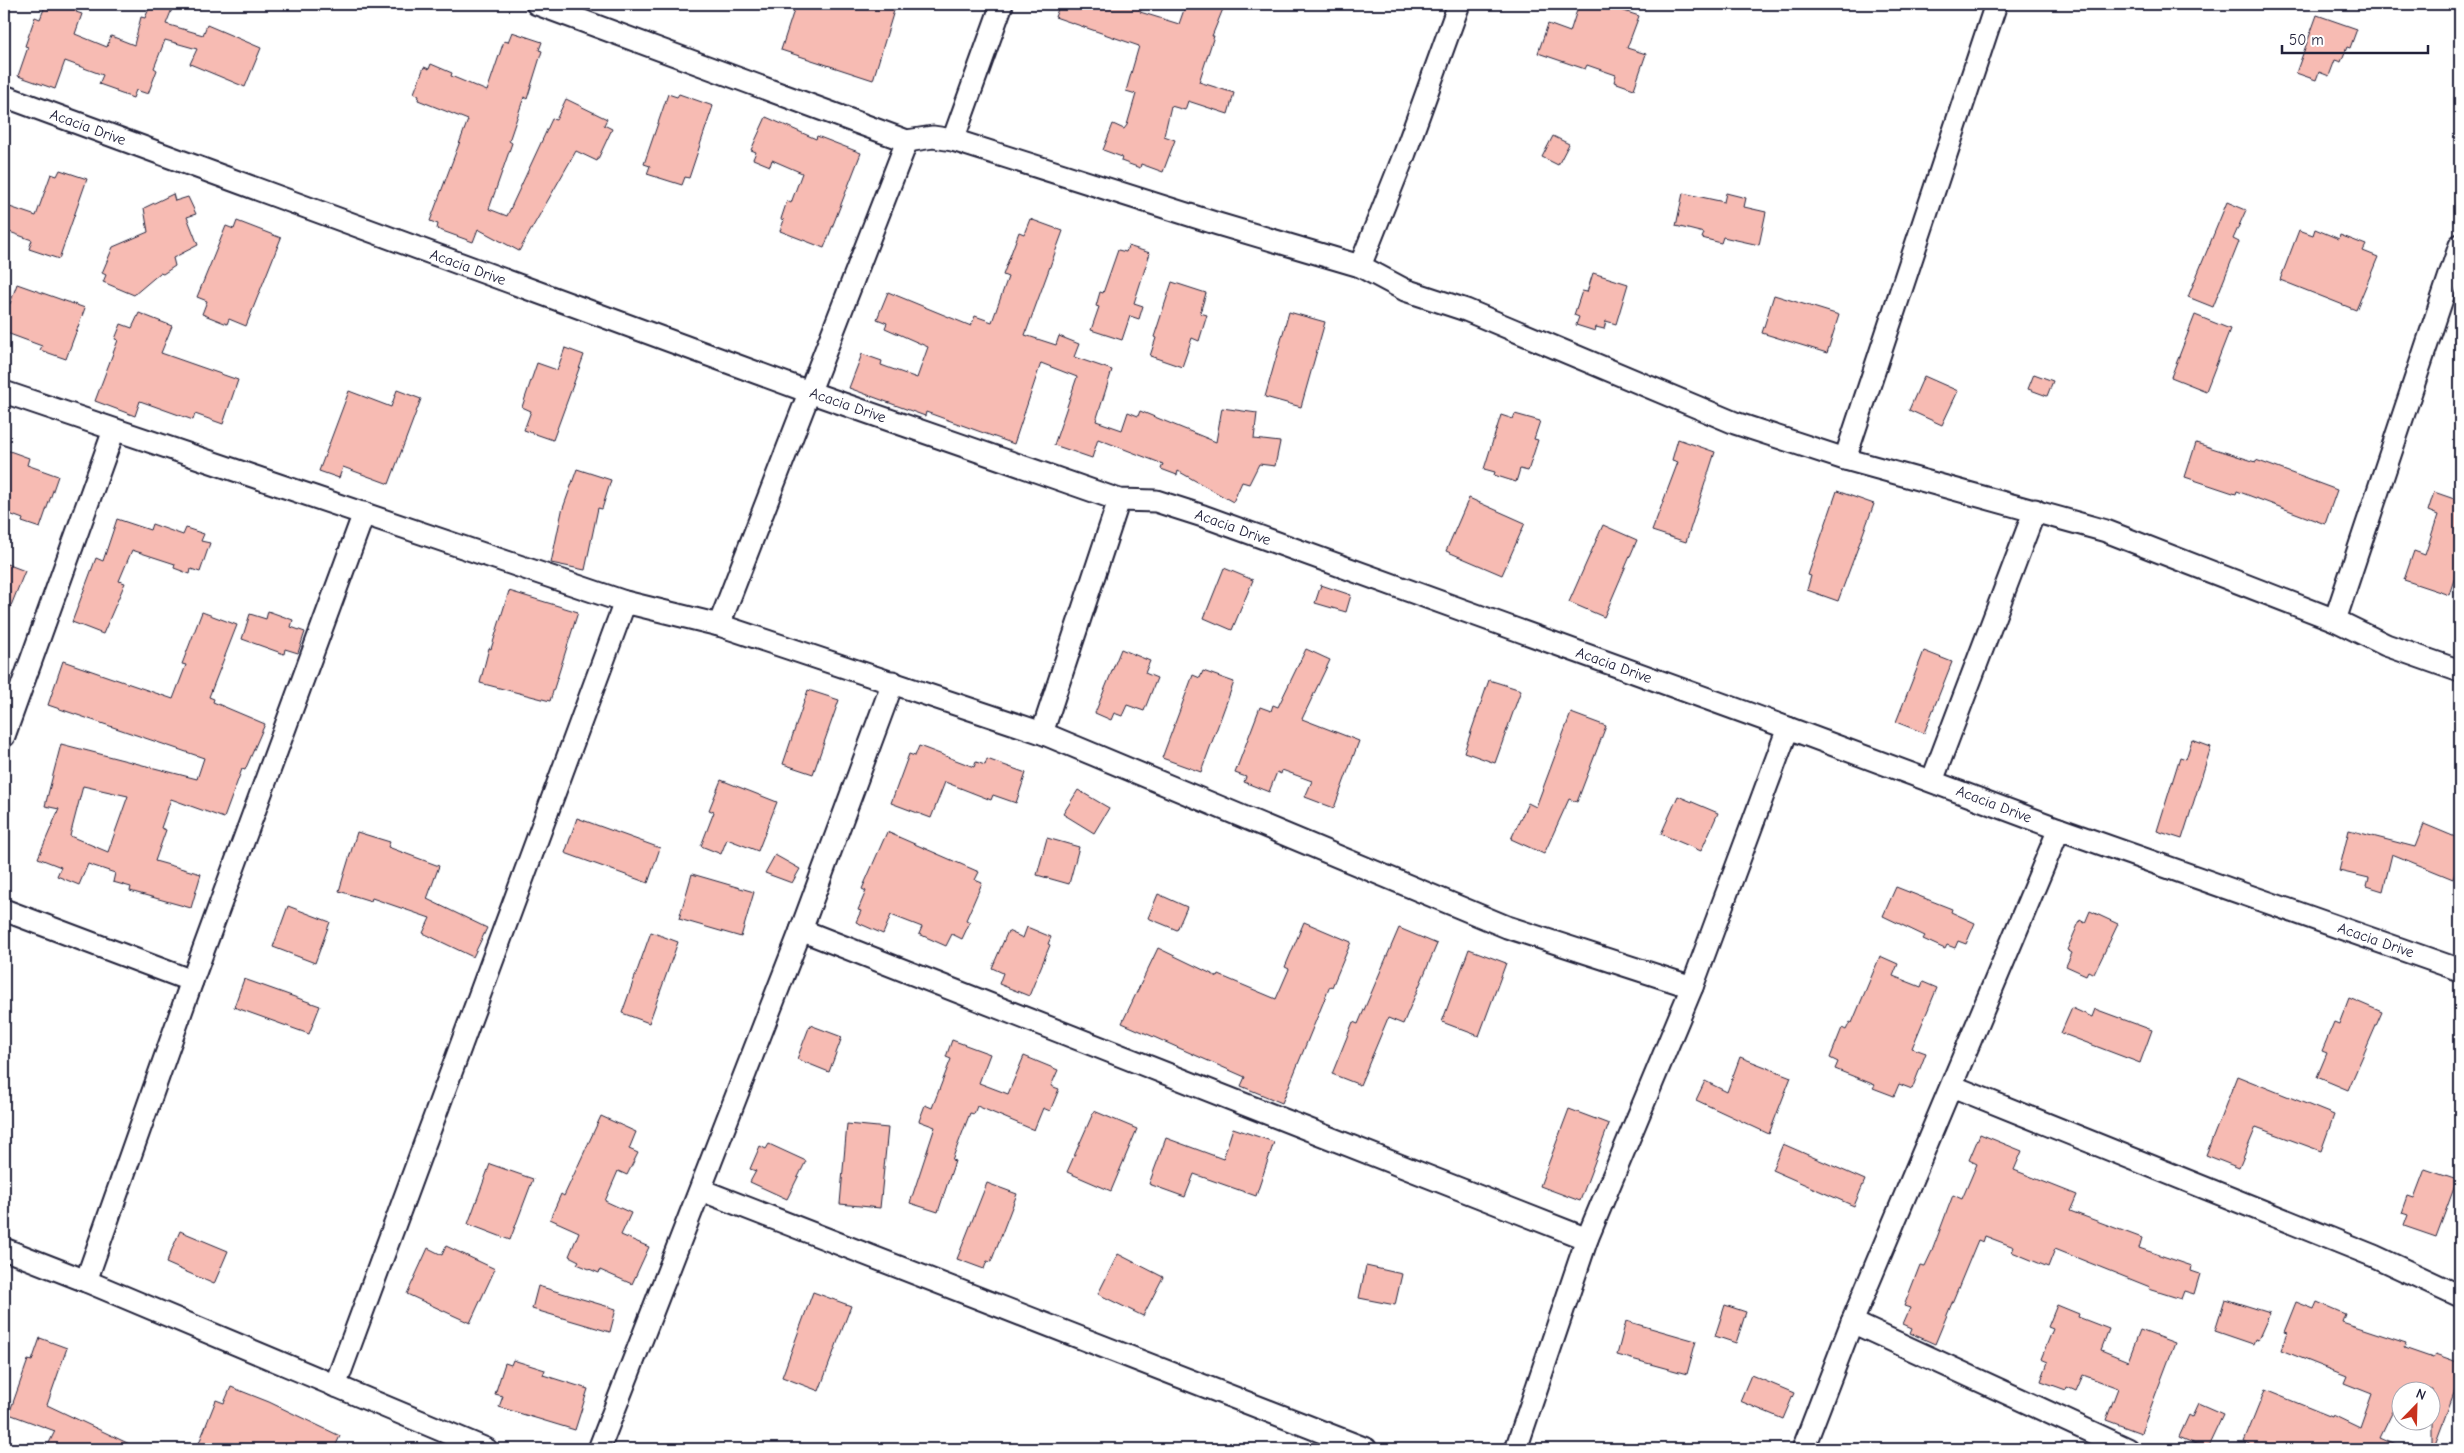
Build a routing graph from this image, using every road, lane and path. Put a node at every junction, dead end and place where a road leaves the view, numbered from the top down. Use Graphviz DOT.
graph roads {
  1 [pos="537,4"];
  2 [pos="1002,4"];
  3 [pos="1459,4"];
  4 [pos="1996,4"];
  5 [pos="573,10"];
  6 [pos="4,96"];
  7 [pos="953,140"];
  8 [pos="907,141"];
  9 [pos="2460,245"];
  10 [pos="1360,266"];
  11 [pos="2456,272"];
  12 [pos="4,392"];
  13 [pos="809,392"];
  14 [pos="114,430"];
  15 [pos="1845,459"];
  16 [pos="1119,500"];
  17 [pos="2035,510"];
  18 [pos="364,513"];
  19 [pos="625,602"];
  20 [pos="2336,620"];
  21 [pos="719,625"];
  22 [pos="2460,670"];
  23 [pos="893,682"];
  24 [pos="1788,728"];
  25 [pos="1042,733"];
  26 [pos="4,736"];
  27 [pos="1932,781"];
  28 [pos="2059,829"];
  29 [pos="4,910"];
  30 [pos="801,930"];
  31 [pos="2460,970"];
  32 [pos="192,980"];
  33 [pos="1692,987"];
  34 [pos="1952,1086"];
  35 [pos="701,1190"];
  36 [pos="1587,1239"];
  37 [pos="4,1249"];
  38 [pos="86,1281"];
  39 [pos="2460,1296"];
  40 [pos="1852,1322"];
  41 [pos="335,1386"];
  42 [pos="2107,1445"];
  43 [pos="1359,1448"];
  44 [pos="486,1449"];
  45 [pos="599,1449"];
  46 [pos="1516,1449"];
  47 [pos="1803,1449"];
  48 [pos="2128,1449"];
  1 -- 5 [label="street"];
  2 -- 7 [label="street"];
  3 -- 10 [label="street"];
  4 -- 15 [label="street"];
  5 -- 8 [label="street"];
  6 -- 13 [label="street, Acacia Drive"];
  7 -- 8 [label="street"];
  7 -- 10 [label="street"];
  8 -- 13 [label="street"];
  9 -- 11 [label="street"];
  10 -- 15 [label="street"];
  11 -- 20 [label="street"];
  12 -- 14 [label="street"];
  13 -- 16 [label="street, Acacia Drive"];
  13 -- 21 [label="street"];
  14 -- 18 [label="street"];
  14 -- 26 [label="street"];
  15 -- 17 [label="street"];
  16 -- 24 [label="street, Acacia Drive"];
  16 -- 25 [label="street"];
  17 -- 20 [label="street"];
  17 -- 27 [label="street"];
  18 -- 19 [label="street"];
  18 -- 32 [label="street"];
  19 -- 21 [label="street"];
  19 -- 41 [label="street"];
  20 -- 22 [label="street"];
  21 -- 23 [label="street"];
  23 -- 25 [label="street"];
  23 -- 30 [label="street"];
  24 -- 27 [label="street, Acacia Drive"];
  24 -- 33 [label="street"];
  25 -- 33 [label="street"];
  27 -- 28 [label="street, Acacia Drive"];
  28 -- 31 [label="street, Acacia Drive"];
  28 -- 34 [label="street"];
  29 -- 32 [label="street"];
  30 -- 35 [label="street"];
  30 -- 36 [label="street"];
  32 -- 38 [label="street"];
  33 -- 36 [label="street"];
  34 -- 39 [label="street"];
  34 -- 40 [label="street"];
  35 -- 43 [label="street"];
  35 -- 45 [label="street"];
  36 -- 46 [label="street"];
  37 -- 38 [label="street"];
  38 -- 41 [label="street"];
  40 -- 42 [label="street"];
  40 -- 47 [label="street"];
  41 -- 44 [label="street"];
  42 -- 48 [label="street"];
}
